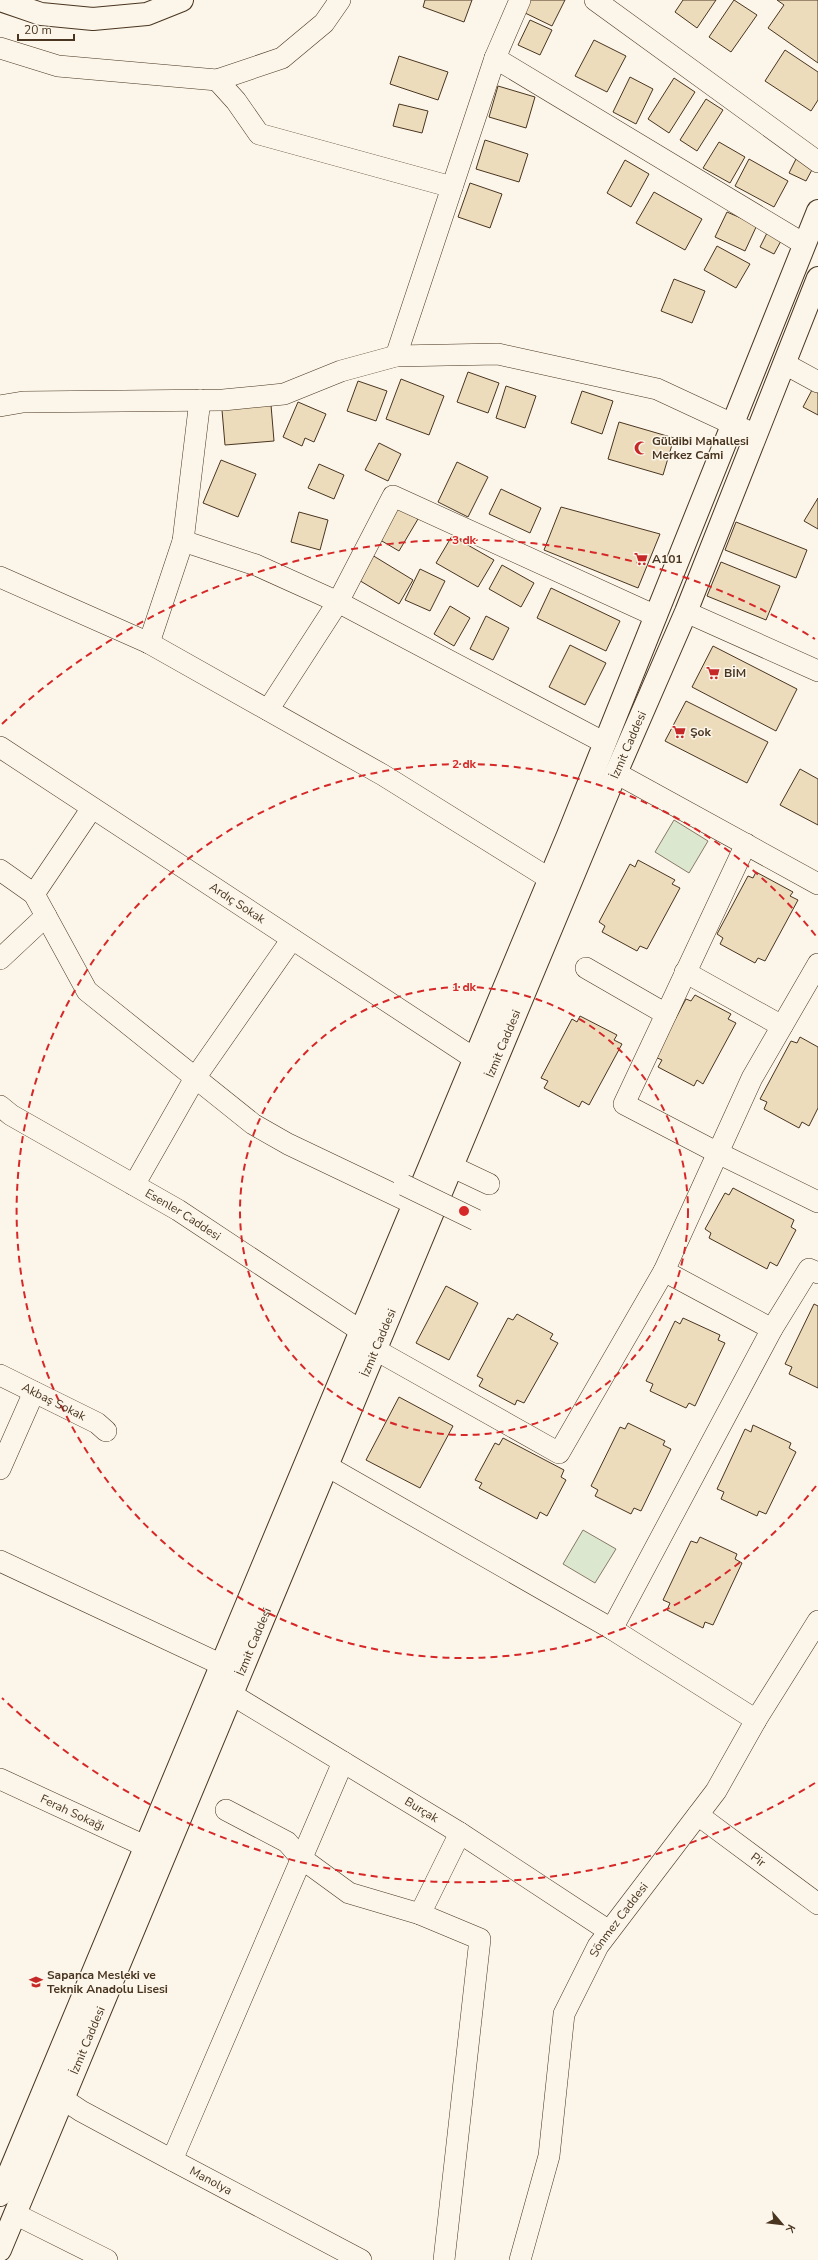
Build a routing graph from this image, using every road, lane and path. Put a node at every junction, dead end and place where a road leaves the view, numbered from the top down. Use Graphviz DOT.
graph roads {
  1 [pos="0,0"];
  2 [pos="182,0"];
  3 [pos="340,0"];
  4 [pos="520,0"];
  5 [pos="595,0"];
  6 [pos="0,48"];
  7 [pos="495,58"];
  8 [pos="217,80"];
  9 [pos="818,162"];
  10 [pos="452,187"];
  11 [pos="818,211"];
  12 [pos="804,244"];
  13 [pos="818,278"];
  14 [pos="396,356"];
  15 [pos="785,364"];
  16 [pos="818,382"];
  17 [pos="200,400"];
  18 [pos="0,406"];
  19 [pos="732,425"];
  20 [pos="756,435"];
  21 [pos="184,541"];
  22 [pos="0,577"];
  23 [pos="338,602"];
  24 [pos="686,612"];
  25 [pos="656,616"];
  26 [pos="149,643"];
  27 [pos="818,671"];
  28 [pos="268,710"];
  29 [pos="605,743"];
  30 [pos="0,747"];
  31 [pos="616,772"];
  32 [pos="92,808"];
  33 [pos="746,844"];
  34 [pos="0,870"];
  35 [pos="550,879"];
  36 [pos="818,884"];
  37 [pos="34,894"];
  38 [pos="46,916"];
  39 [pos="292,939"];
  40 [pos="0,959"];
  41 [pos="818,964"];
  42 [pos="586,968"];
  43 [pos="685,972"];
  44 [pos="666,1014"];
  45 [pos="782,1026"];
  46 [pos="475,1059"];
  47 [pos="195,1078"];
  48 [pos="0,1106"];
  49 [pos="718,1153"];
  50 [pos="452,1167"];
  51 [pos="489,1184"];
  52 [pos="404,1185"];
  53 [pos="134,1186"];
  54 [pos="818,1202"];
  55 [pos="414,1204"];
  56 [pos="476,1220"];
  57 [pos="664,1271"];
  58 [pos="818,1273"];
  59 [pos="772,1329"];
  60 [pos="362,1331"];
  61 [pos="376,1350"];
  62 [pos="0,1375"];
  63 [pos="34,1392"];
  64 [pos="106,1431"];
  65 [pos="327,1466"];
  66 [pos="0,1469"];
  67 [pos="0,1561"];
  68 [pos="818,1621"];
  69 [pos="612,1629"];
  70 [pos="220,1664"];
  71 [pos="231,1694"];
  72 [pos="756,1720"];
  73 [pos="343,1762"];
  74 [pos="0,1779"];
  75 [pos="226,1810"];
  76 [pos="698,1815"];
  77 [pos="460,1833"];
  78 [pos="145,1846"];
  79 [pos="302,1858"];
  80 [pos="818,1904"];
  81 [pos="420,1914"];
  82 [pos="609,1931"];
  83 [pos="63,2099"];
  84 [pos="172,2160"];
  85 [pos="0,2195"];
  86 [pos="15,2214"];
  87 [pos="0,2250"];
  88 [pos="107,2260"];
  89 [pos="361,2260"];
  90 [pos="444,2260"];
  91 [pos="520,2260"];
  1 -- 2 [label="main road"];
  3 -- 8 [label="street"];
  4 -- 7 [label="street"];
  5 -- 9 [label="street"];
  6 -- 8 [label="street"];
  7 -- 10 [label="street"];
  7 -- 12 [label="street"];
  8 -- 10 [label="street"];
  10 -- 14 [label="street"];
  11 -- 12 [label="main road, İzmit Caddesi"];
  12 -- 19 [label="main road, İzmit Caddesi"];
  13 -- 15 [label="main road, İzmit Caddesi"];
  14 -- 17 [label="street"];
  14 -- 19 [label="street"];
  15 -- 16 [label="street"];
  15 -- 20 [label="main road, İzmit Caddesi"];
  17 -- 18 [label="street"];
  17 -- 21 [label="street"];
  19 -- 20 [label="street"];
  19 -- 25 [label="main road, İzmit Caddesi"];
  20 -- 24 [label="main road, İzmit Caddesi"];
  21 -- 23 [label="street"];
  21 -- 26 [label="street"];
  22 -- 26 [label="street"];
  23 -- 25 [label="street"];
  23 -- 28 [label="street"];
  23 -- 29 [label="street"];
  24 -- 27 [label="street"];
  24 -- 31 [label="main road, İzmit Caddesi"];
  25 -- 29 [label="main road, İzmit Caddesi"];
  26 -- 28 [label="street"];
  28 -- 35 [label="street"];
  29 -- 35 [label="main road, İzmit Caddesi"];
  30 -- 32 [label="street, Ardıç Sokak"];
  31 -- 33 [label="street"];
  31 -- 50 [label="main road, İzmit Caddesi"];
  32 -- 37 [label="street"];
  32 -- 39 [label="street, Ardıç Sokak"];
  33 -- 36 [label="street"];
  33 -- 43 [label="street"];
  34 -- 37 [label="street"];
  35 -- 46 [label="main road, İzmit Caddesi"];
  37 -- 38 [label="street"];
  38 -- 40 [label="street"];
  38 -- 47 [label="street"];
  39 -- 46 [label="street, Ardıç Sokak"];
  39 -- 47 [label="street"];
  41 -- 45 [label="street"];
  42 -- 44 [label="street"];
  43 -- 44 [label="street"];
  43 -- 45 [label="street"];
  44 -- 49 [label="street"];
  45 -- 49 [label="street"];
  46 -- 55 [label="main road, İzmit Caddesi"];
  47 -- 53 [label="street"];
  47 -- 55 [label="street"];
  48 -- 53 [label="street, Esenler Caddesi"];
  49 -- 54 [label="street"];
  49 -- 57 [label="street"];
  50 -- 51 [label="street"];
  50 -- 61 [label="main road, İzmit Caddesi"];
  52 -- 56 [label="street, bridge"];
  53 -- 60 [label="street, Esenler Caddesi"];
  55 -- 60 [label="main road, İzmit Caddesi"];
  57 -- 59 [label="street"];
  57 -- 61 [label="street"];
  58 -- 59 [label="street"];
  59 -- 69 [label="street"];
  60 -- 70 [label="main road, İzmit Caddesi"];
  61 -- 65 [label="main road, İzmit Caddesi"];
  62 -- 63 [label="street, Akbaş Sokak"];
  63 -- 64 [label="street, Akbaş Sokak"];
  63 -- 66 [label="street"];
  65 -- 69 [label="street"];
  65 -- 71 [label="main road, İzmit Caddesi"];
  67 -- 70 [label="street"];
  68 -- 72 [label="street, Sönmez Caddesi"];
  69 -- 72 [label="street"];
  70 -- 78 [label="main road, İzmit Caddesi"];
  71 -- 73 [label="street, Burçak"];
  71 -- 83 [label="main road, İzmit Caddesi"];
  72 -- 76 [label="street, Sönmez Caddesi"];
  73 -- 77 [label="street, Burçak"];
  73 -- 79 [label="street"];
  74 -- 78 [label="street, Ferah Sokağı"];
  75 -- 79 [label="street"];
  76 -- 80 [label="street, Pir"];
  76 -- 82 [label="street, Sönmez Caddesi"];
  77 -- 81 [label="street"];
  77 -- 82 [label="street, Burçak"];
  78 -- 85 [label="main road, İzmit Caddesi"];
  79 -- 81 [label="street"];
  79 -- 84 [label="street"];
  81 -- 90 [label="street"];
  82 -- 91 [label="street, Sönmez Caddesi"];
  83 -- 84 [label="street, Manolya"];
  83 -- 86 [label="main road, İzmit Caddesi"];
  84 -- 89 [label="street, Manolya"];
  86 -- 87 [label="main road, İzmit Caddesi"];
  86 -- 88 [label="street"];
}
